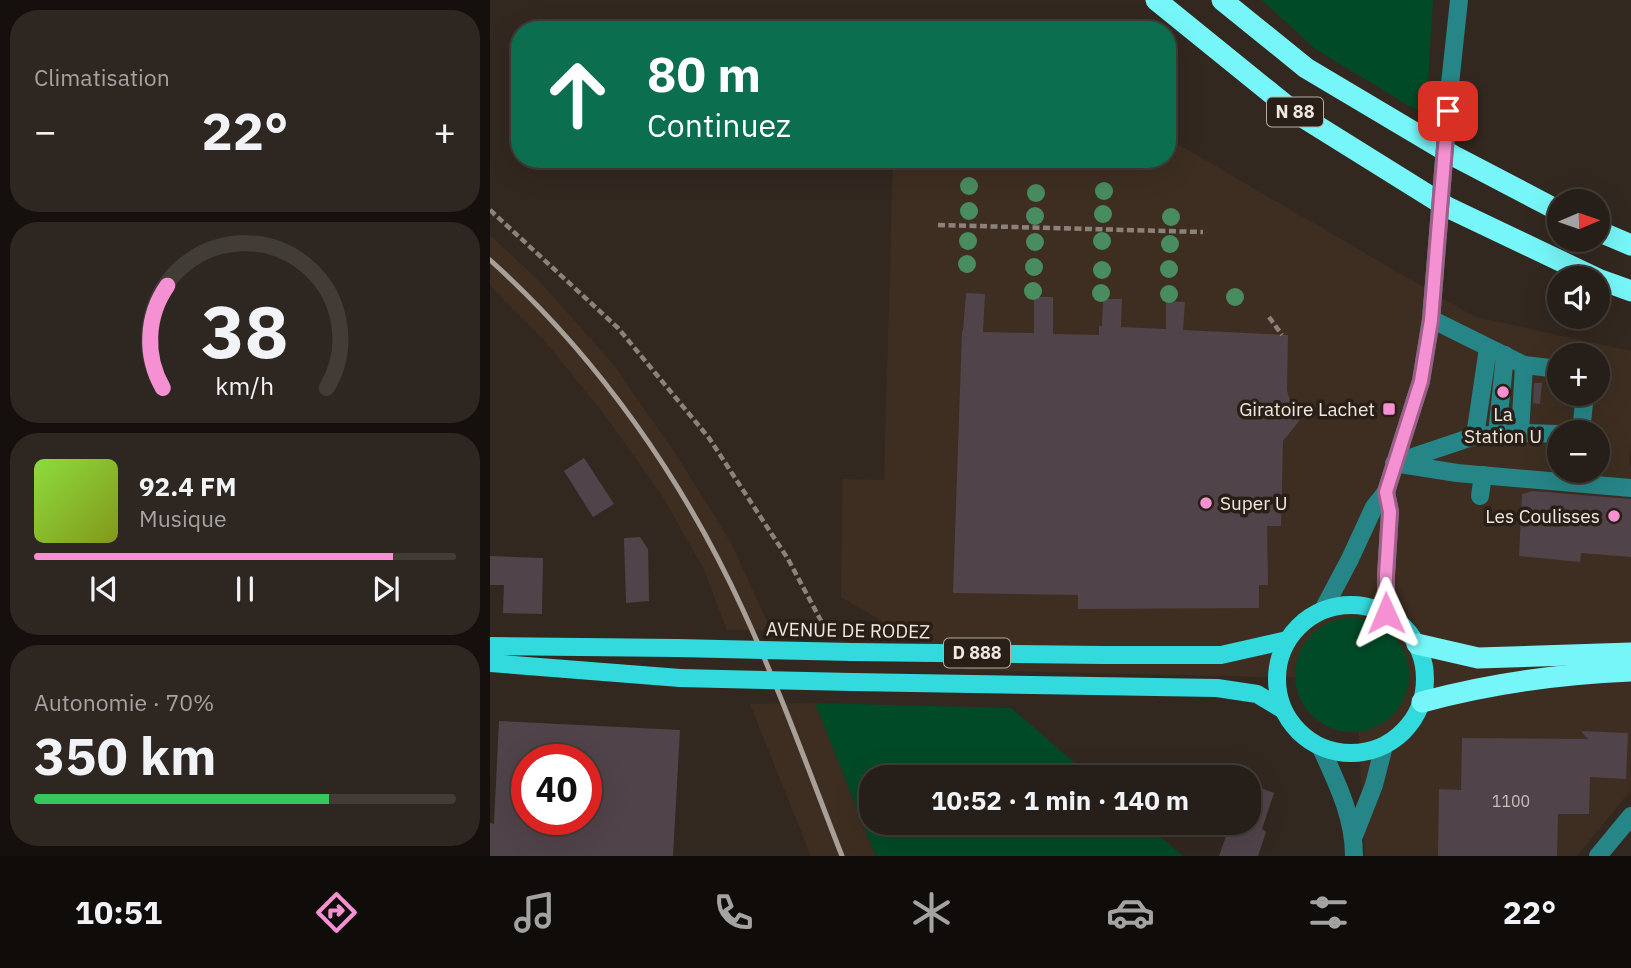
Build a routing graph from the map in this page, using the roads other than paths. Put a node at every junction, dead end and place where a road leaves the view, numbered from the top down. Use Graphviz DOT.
graph roads {
  1 [pos="1156,0"];
  2 [pos="1222,0"];
  3 [pos="1458,0"];
  4 [pos="1547,205"];
  5 [pos="1610,236"];
  6 [pos="1631,245"];
  7 [pos="1570,266"];
  8 [pos="1610,284"];
  9 [pos="1631,291"];
  10 [pos="1431,320"];
  11 [pos="1488,348"];
  12 [pos="1505,355"];
  13 [pos="1524,365"];
  14 [pos="1547,368"];
  15 [pos="1520,433"];
  16 [pos="1497,434"];
  17 [pos="1547,434"];
  18 [pos="1475,436"];
  19 [pos="1394,463"];
  20 [pos="1483,475"];
  21 [pos="1631,488"];
  22 [pos="1386,492"];
  23 [pos="1480,496"];
  24 [pos="1324,608"];
  25 [pos="1386,613"];
  26 [pos="1287,640"];
  27 [pos="1417,644"];
  28 [pos="490,646"];
  29 [pos="1631,653"];
  30 [pos="490,663"];
  31 [pos="1631,671"];
  32 [pos="1422,702"];
  33 [pos="1282,709"];
  34 [pos="1384,746"];
  35 [pos="1321,748"];
  36 [pos="1631,816"];
  37 [pos="1354,836"];
  38 [pos="1354,856"];
  39 [pos="1598,856"];
  1 -- 7 [label="highway, N 88"];
  2 -- 4 [label="highway, N 88"];
  3 -- 10 [label="street, bridge"];
  5 -- 6 [label="highway"];
  8 -- 9 [label="highway, N 88"];
  10 -- 11 [label="street"];
  10 -- 19 [label="street"];
  11 -- 12 [label="street"];
  11 -- 18 [label="street"];
  12 -- 13 [label="street"];
  12 -- 16 [label="street"];
  13 -- 14 [label="street"];
  13 -- 15 [label="street"];
  15 -- 16 [label="street"];
  15 -- 17 [label="street"];
  16 -- 18 [label="street"];
  18 -- 19 [label="street"];
  19 -- 20 [label="street"];
  19 -- 22 [label="street"];
  20 -- 21 [label="street"];
  20 -- 23 [label="street"];
  22 -- 24 [label="street"];
  22 -- 25 [label="street"];
  24 -- 25 [label="main road"];
  24 -- 26 [label="main road"];
  25 -- 27 [label="main road"];
  26 -- 28 [label="main road, AVENUE DE RODEZ / D 888, bridge"];
  26 -- 33 [label="main road"];
  27 -- 29 [label="highway"];
  27 -- 32 [label="main road"];
  30 -- 33 [label="main road, D 888, bridge"];
  31 -- 32 [label="highway"];
  32 -- 34 [label="main road"];
  33 -- 35 [label="main road"];
  34 -- 35 [label="main road"];
  34 -- 37 [label="street"];
  35 -- 37 [label="street"];
  36 -- 39 [label="street"];
  37 -- 38 [label="street"];
}
